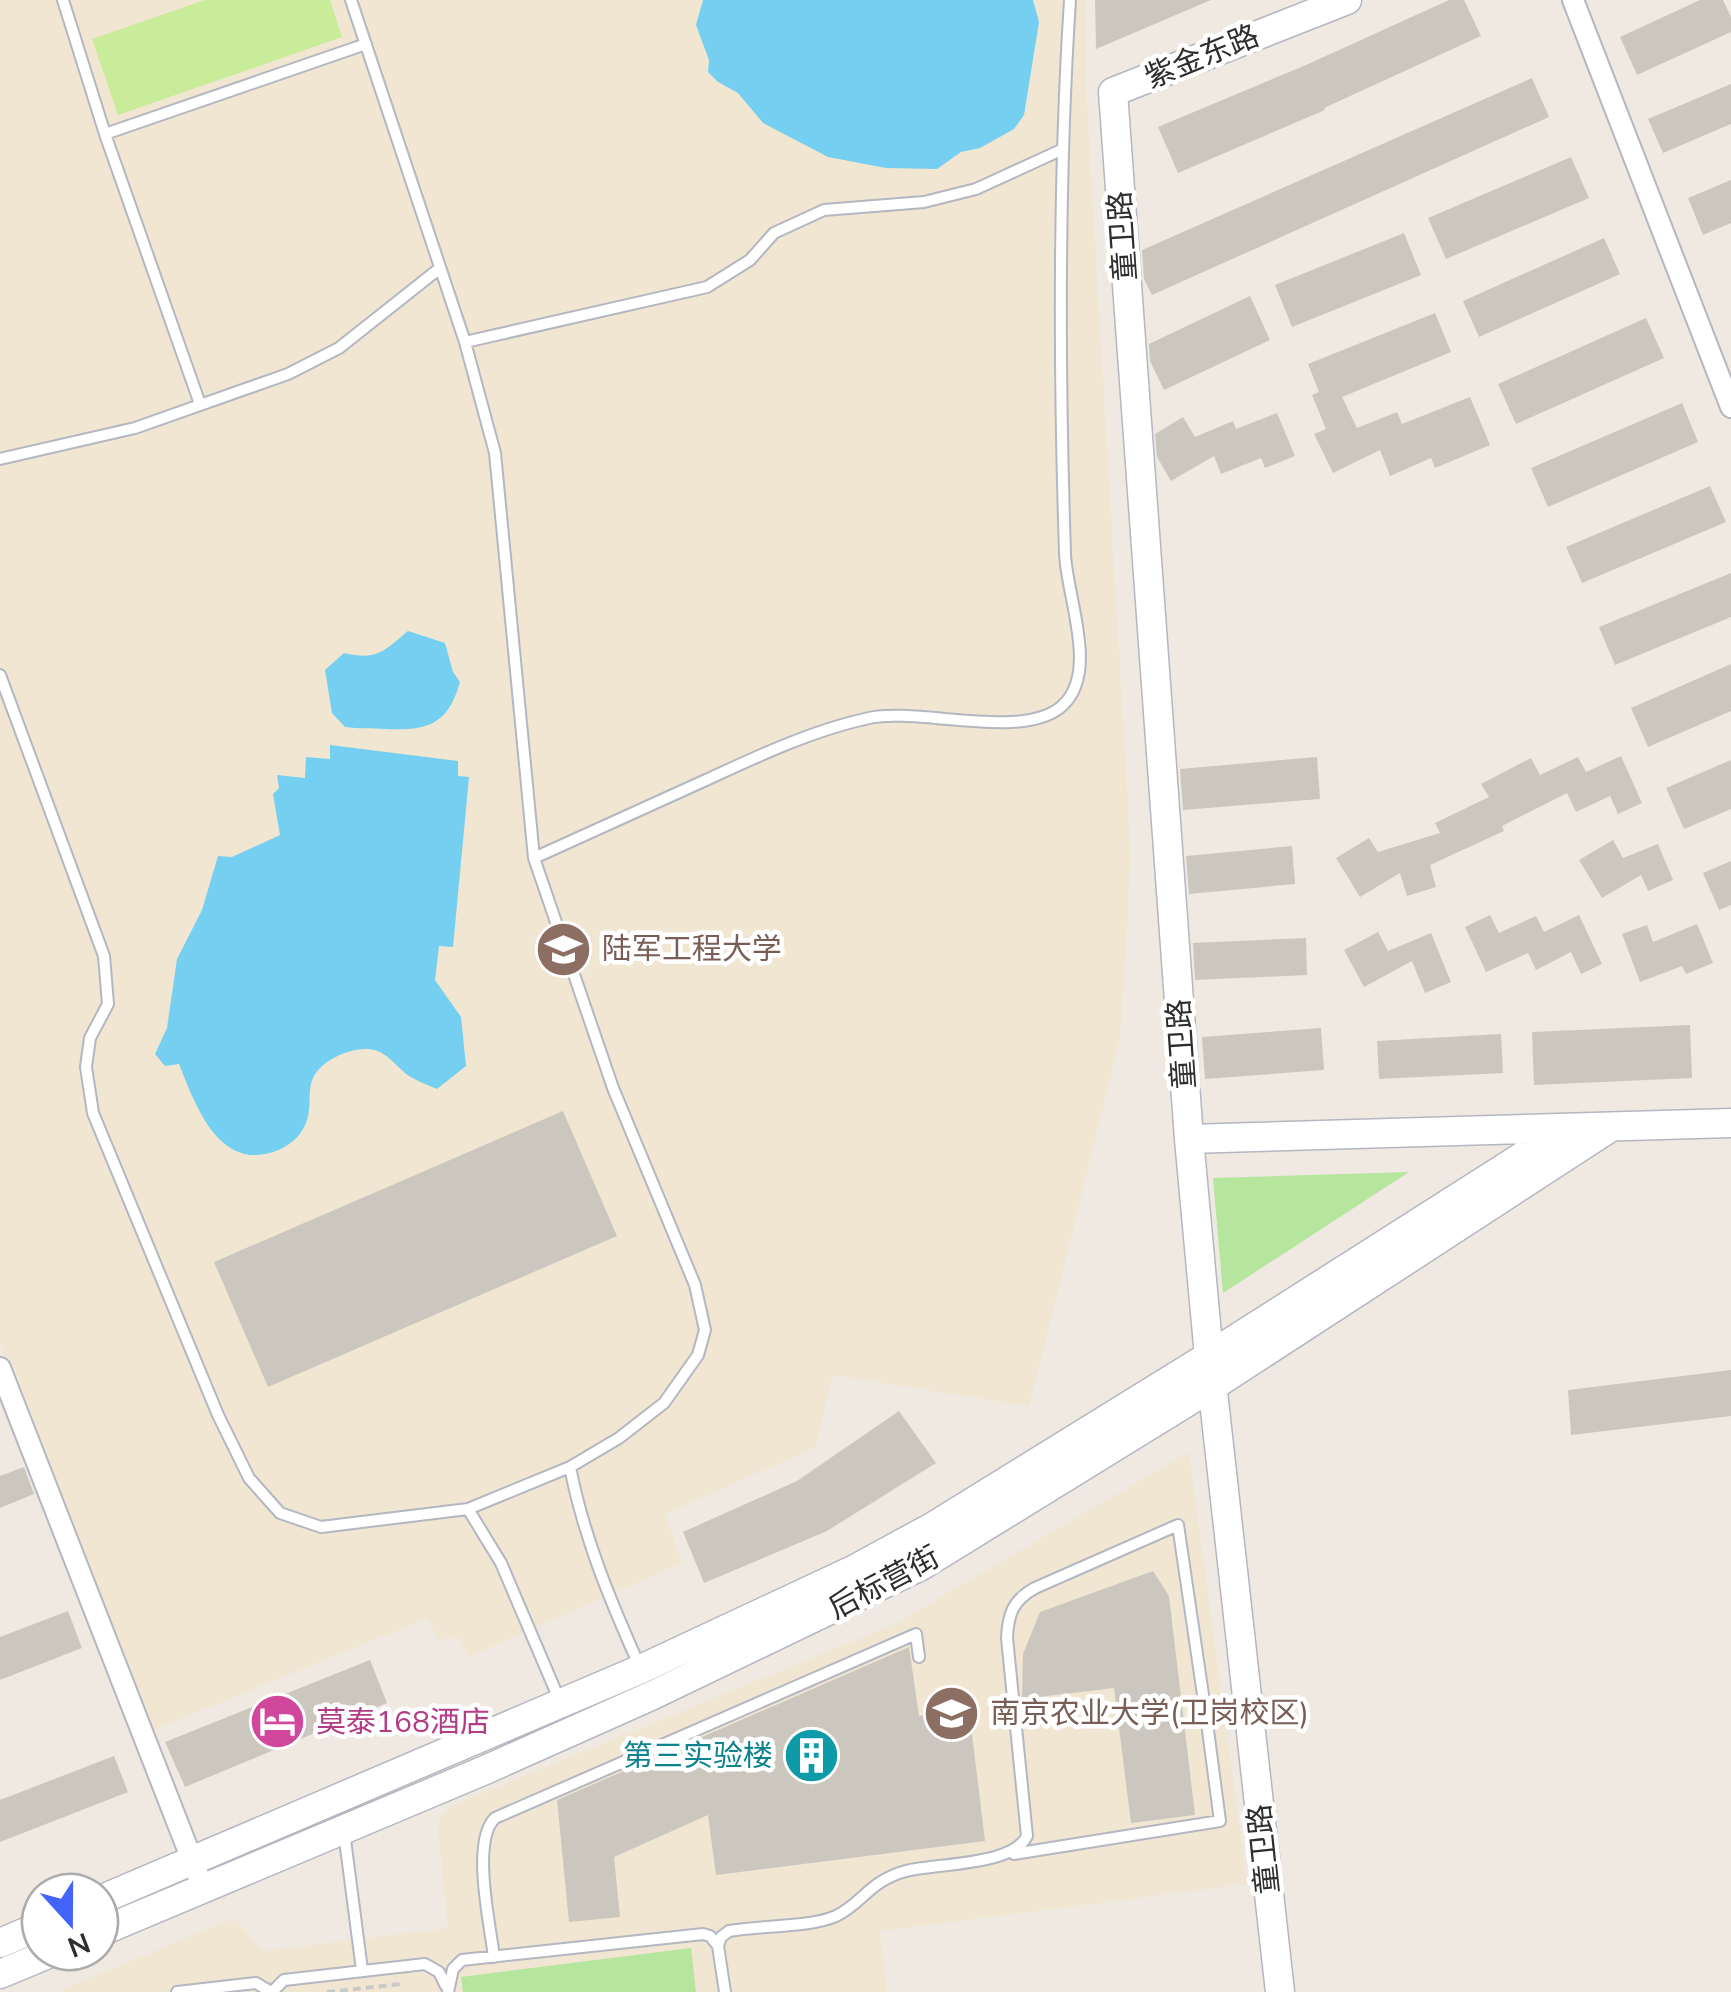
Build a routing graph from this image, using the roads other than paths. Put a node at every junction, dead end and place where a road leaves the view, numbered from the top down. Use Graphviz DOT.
graph roads {
  1 [pos="63,0"];
  2 [pos="352,0"];
  3 [pos="1070,0"];
  4 [pos="1348,0"];
  5 [pos="1573,0"];
  6 [pos="366,44"];
  7 [pos="1113,92"];
  8 [pos="105,134"];
  9 [pos="1060,150"];
  10 [pos="440,268"];
  11 [pos="465,342"];
  12 [pos="200,404"];
  13 [pos="1731,407"];
  14 [pos="0,459"];
  15 [pos="0,674"];
  16 [pos="534,858"];
  17 [pos="1731,1124"];
  18 [pos="1611,1126"];
  19 [pos="1566,1128"];
  20 [pos="1189,1139"];
  21 [pos="1209,1356"];
  22 [pos="0,1368"];
  23 [pos="1213,1386"];
  24 [pos="570,1467"];
  25 [pos="468,1510"];
  26 [pos="919,1657"];
  27 [pos="641,1668"];
  28 [pos="653,1696"];
  29 [pos="561,1703"];
  30 [pos="1249,1708"];
  31 [pos="1206,1715"];
  32 [pos="574,1731"];
  33 [pos="290,1820"];
  34 [pos="344,1829"];
  35 [pos="301,1847"];
  36 [pos="1003,1856"];
  37 [pos="193,1862"];
  38 [pos="203,1888"];
  39 [pos="120,1892"];
  40 [pos="120,1923"];
  41 [pos="718,1946"];
  42 [pos="494,1956"];
  43 [pos="362,1970"];
  44 [pos="178,1992"];
  45 [pos="272,1992"];
  46 [pos="448,1992"];
  47 [pos="725,1992"];
  48 [pos="1280,1992"];
  1 -- 8 [label="lane"];
  2 -- 6 [label="lane"];
  3 -- 9 [label="lane"];
  4 -- 7 [label="street, 紫金东路"];
  5 -- 13 [label="street"];
  6 -- 8 [label="lane"];
  6 -- 10 [label="lane"];
  7 -- 20 [label="street, 童卫路"];
  8 -- 12 [label="lane"];
  9 -- 11 [label="lane"];
  9 -- 16 [label="lane"];
  10 -- 11 [label="lane"];
  10 -- 12 [label="lane"];
  11 -- 16 [label="lane"];
  12 -- 14 [label="lane"];
  15 -- 25 [label="lane"];
  16 -- 24 [label="lane"];
  17 -- 18 [label="street"];
  18 -- 19 [label="street"];
  18 -- 23 [label="street, 后标营街"];
  19 -- 20 [label="street"];
  19 -- 21 [label="street, 后标营街"];
  20 -- 21 [label="street, 童卫路"];
  21 -- 23 [label="street, 童卫路"];
  21 -- 27 [label="street, 后标营街"];
  22 -- 37 [label="street"];
  23 -- 28 [label="street, 后标营街"];
  23 -- 30 [label="street, 童卫路"];
  24 -- 25 [label="lane"];
  24 -- 27 [label="lane"];
  25 -- 29 [label="lane"];
  26 -- 42 [label="lane"];
  27 -- 28 [label="lane"];
  27 -- 29 [label="street, 后标营街"];
  28 -- 32 [label="street, 后标营街"];
  29 -- 32 [label="lane"];
  29 -- 33 [label="street, 后标营街"];
  30 -- 31 [label="lane"];
  30 -- 48 [label="street, 童卫路"];
  31 -- 36 [label="lane"];
  31 -- 36 [label="lane"];
  32 -- 34 [label="street, 后标营街"];
  33 -- 35 [label="street"];
  33 -- 37 [label="street, 后标营街"];
  34 -- 35 [label="street, 后标营街"];
  34 -- 43 [label="lane"];
  35 -- 38 [label="street, 后标营街"];
  36 -- 41 [label="lane"];
  37 -- 38 [label="street"];
  37 -- 39 [label="street, 后标营街"];
  38 -- 40 [label="street, 后标营街"];
  41 -- 42 [label="lane"];
  41 -- 47 [label="lane"];
  42 -- 46 [label="lane"];
  43 -- 45 [label="lane"];
  43 -- 46 [label="lane"];
  44 -- 45 [label="lane"];
}
